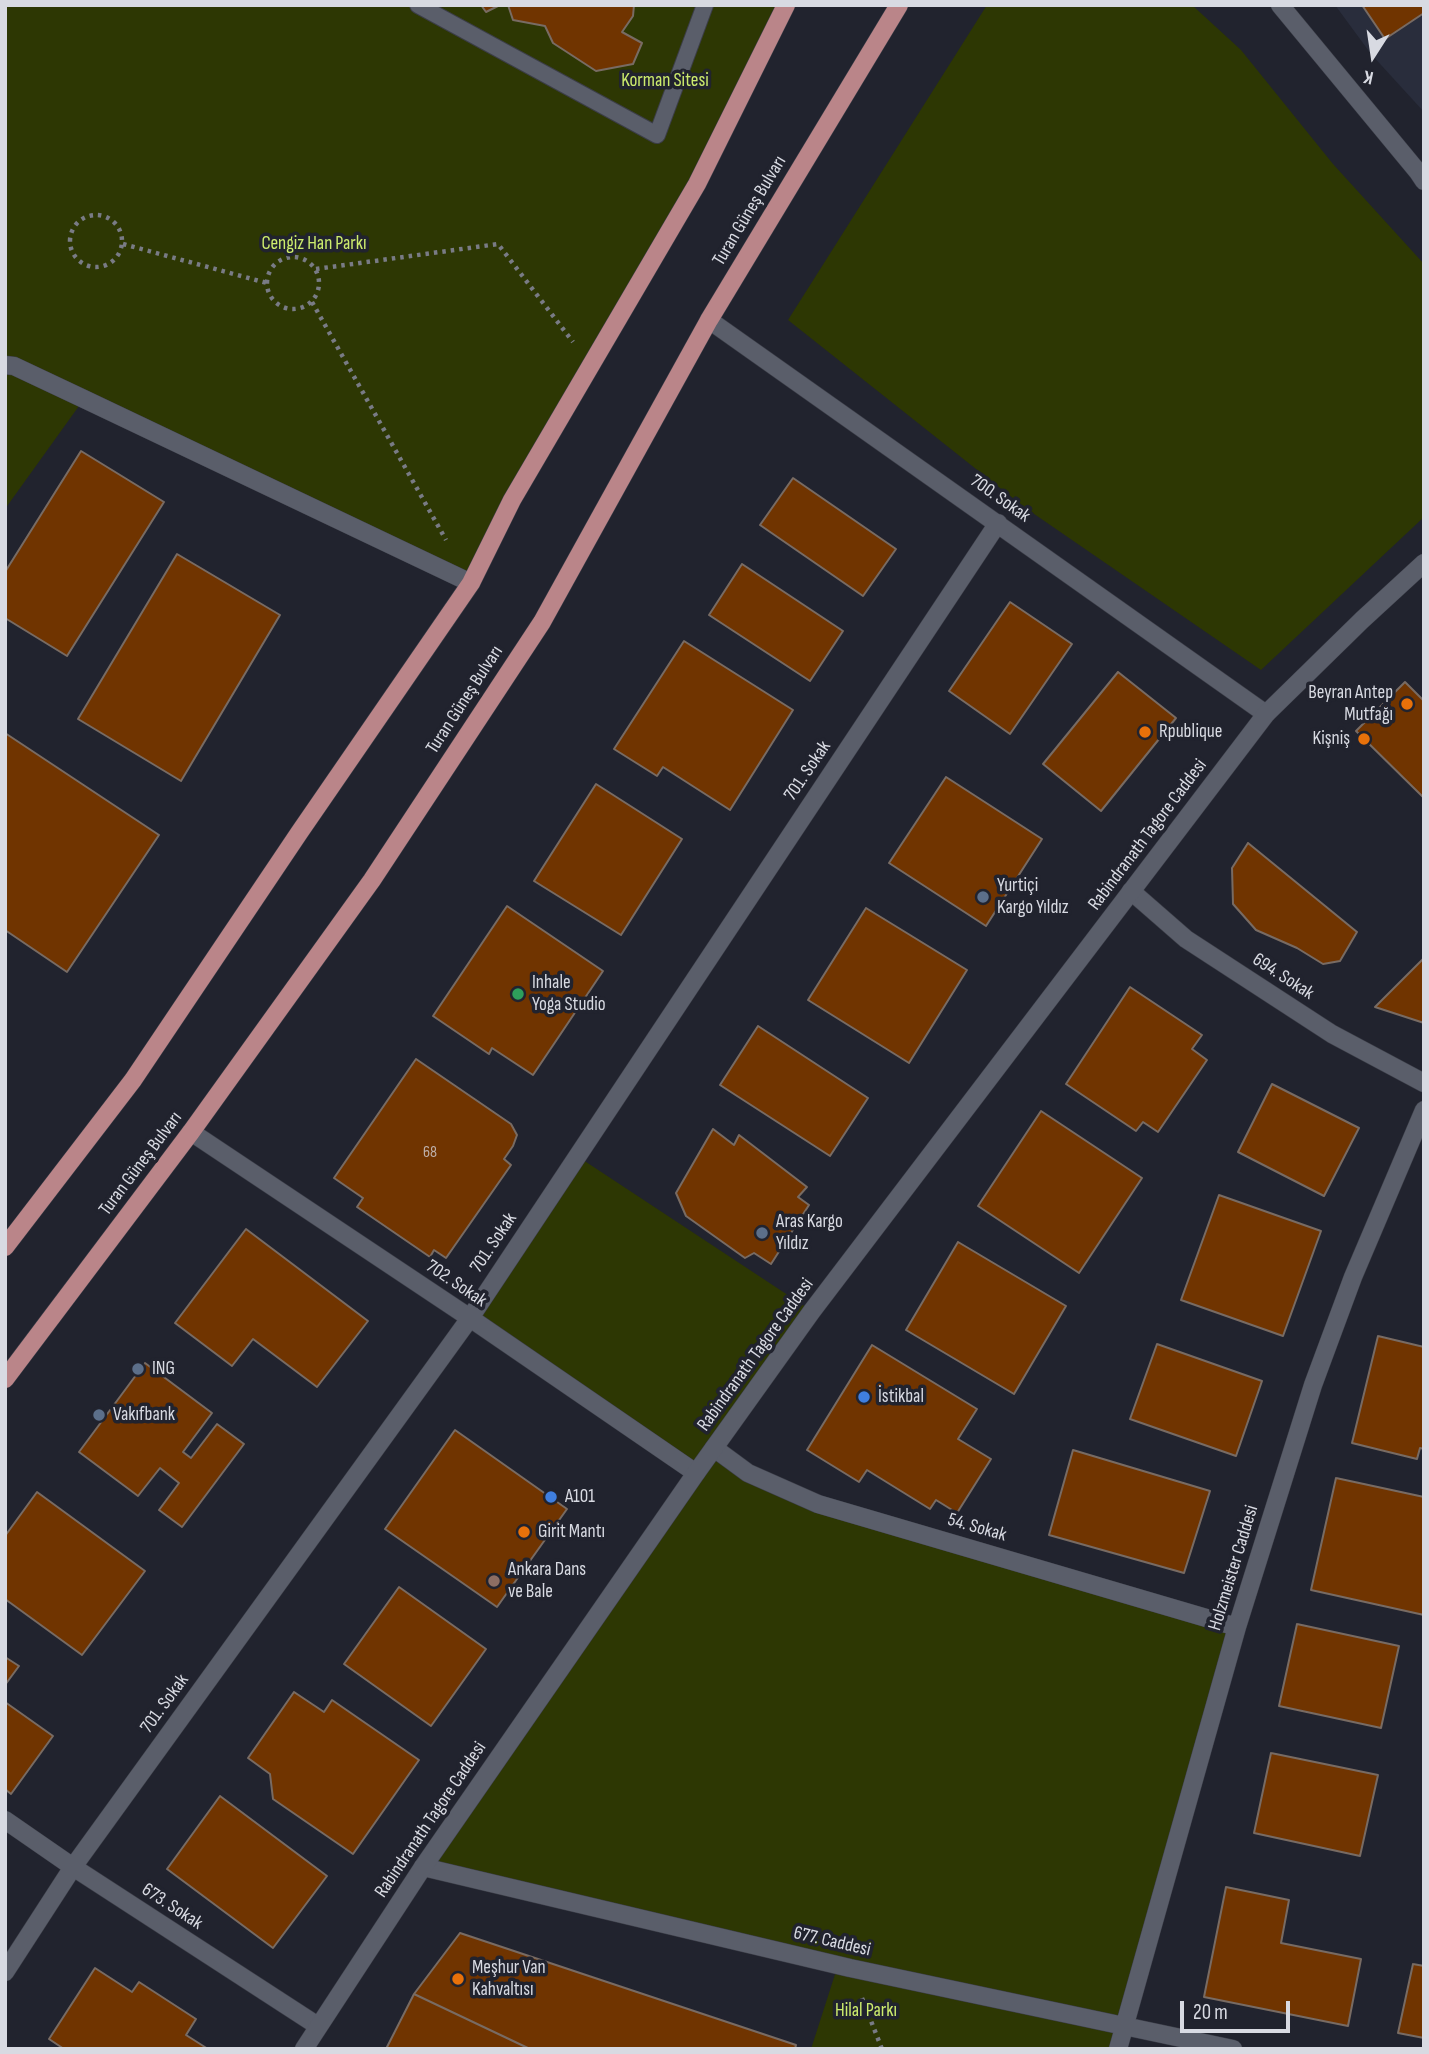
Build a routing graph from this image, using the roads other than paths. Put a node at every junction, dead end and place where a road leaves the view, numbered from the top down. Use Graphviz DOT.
graph roads {
  1 [pos="418,5"];
  2 [pos="705,5"];
  3 [pos="786,5"];
  4 [pos="1280,5"];
  5 [pos="899,6"];
  6 [pos="1422,176"];
  7 [pos="709,320"];
  8 [pos="5,365"];
  9 [pos="998,523"];
  10 [pos="1424,563"];
  11 [pos="471,583"];
  12 [pos="1266,714"];
  13 [pos="1130,891"];
  14 [pos="1424,1083"];
  15 [pos="1424,1110"];
  16 [pos="191,1132"];
  17 [pos="5,1247"];
  18 [pos="470,1318"];
  19 [pos="5,1379"];
  20 [pos="714,1448"];
  21 [pos="696,1474"];
  22 [pos="1237,1627"];
  23 [pos="5,1820"];
  24 [pos="73,1867"];
  25 [pos="423,1867"];
  26 [pos="5,1972"];
  27 [pos="318,2026"];
  28 [pos="1124,2026"];
  29 [pos="304,2049"];
  30 [pos="1118,2049"];
  31 [pos="1233,2049"];
  1 -- 2 [label="lane"];
  3 -- 11 [label="main road"];
  4 -- 6 [label="street"];
  5 -- 7 [label="main road, Turan Güneş Bulvarı"];
  7 -- 9 [label="street, 700. Sokak"];
  7 -- 16 [label="main road, Turan Güneş Bulvarı"];
  8 -- 11 [label="street"];
  9 -- 12 [label="street, 700. Sokak"];
  9 -- 18 [label="street, 701. Sokak"];
  10 -- 12 [label="street, Rabindranath Tagore Caddesi"];
  11 -- 17 [label="main road"];
  12 -- 13 [label="street, Rabindranath Tagore Caddesi"];
  13 -- 14 [label="street, 694. Sokak"];
  13 -- 20 [label="street, Rabindranath Tagore Caddesi"];
  15 -- 22 [label="street, Holzmeister Caddesi"];
  16 -- 18 [label="street, 702. Sokak"];
  16 -- 19 [label="main road, Turan Güneş Bulvarı"];
  18 -- 21 [label="street, 702. Sokak"];
  18 -- 24 [label="street, 701. Sokak"];
  20 -- 21 [label="street, Rabindranath Tagore Caddesi"];
  20 -- 22 [label="street, 54. Sokak"];
  21 -- 25 [label="street, Rabindranath Tagore Caddesi"];
  22 -- 28 [label="street, Holzmeister Caddesi"];
  23 -- 24 [label="street, 673. Sokak"];
  24 -- 26 [label="street, 701. Sokak"];
  24 -- 27 [label="street, 673. Sokak"];
  25 -- 27 [label="street, Rabindranath Tagore Caddesi"];
  25 -- 28 [label="street, 677. Caddesi"];
  27 -- 29 [label="street, Rabindranath Tagore Caddesi"];
  28 -- 30 [label="street, Holzmeister Caddesi"];
  28 -- 31 [label="street, 677. Caddesi"];
}
